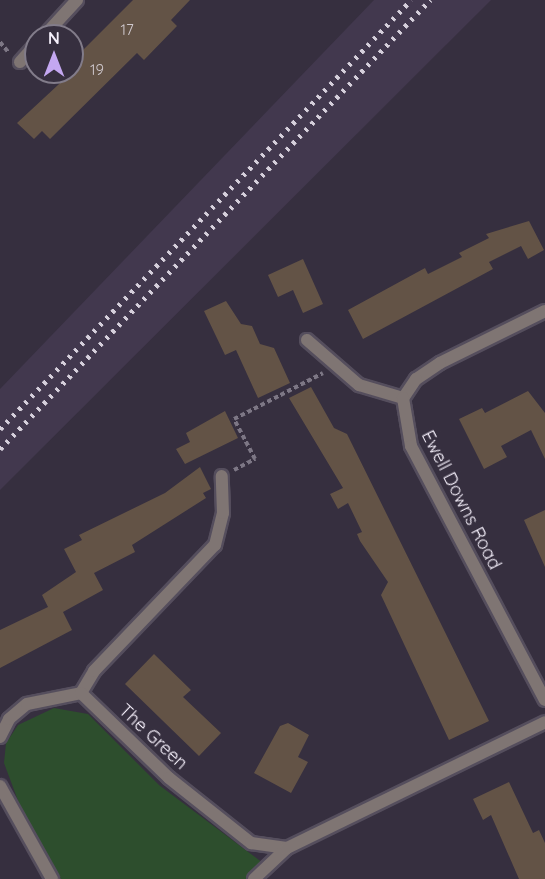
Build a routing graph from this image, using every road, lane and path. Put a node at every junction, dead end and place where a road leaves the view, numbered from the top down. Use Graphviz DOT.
graph roads {
  1 [pos="77,0"];
  2 [pos="55,24"];
  3 [pos="24,58"];
  4 [pos="20,62"];
  5 [pos="545,311"];
  6 [pos="307,340"];
  7 [pos="337,366"];
  8 [pos="403,398"];
  9 [pos="222,476"];
  10 [pos="81,693"];
  11 [pos="545,700"];
  12 [pos="545,722"];
  13 [pos="0,737"];
  14 [pos="0,786"];
  15 [pos="287,848"];
  16 [pos="52,879"];
  17 [pos="254,879"];
  1 -- 2 [label="street"];
  3 -- 4 [label="street"];
  5 -- 8 [label="street"];
  6 -- 7 [label="street"];
  7 -- 8 [label="street"];
  7 -- 9 [label="path"];
  8 -- 11 [label="street, Ewell Downs Road"];
  9 -- 10 [label="street"];
  10 -- 13 [label="street"];
  10 -- 15 [label="street, The Green"];
  12 -- 15 [label="street"];
  14 -- 16 [label="street"];
  15 -- 17 [label="street"];
}
